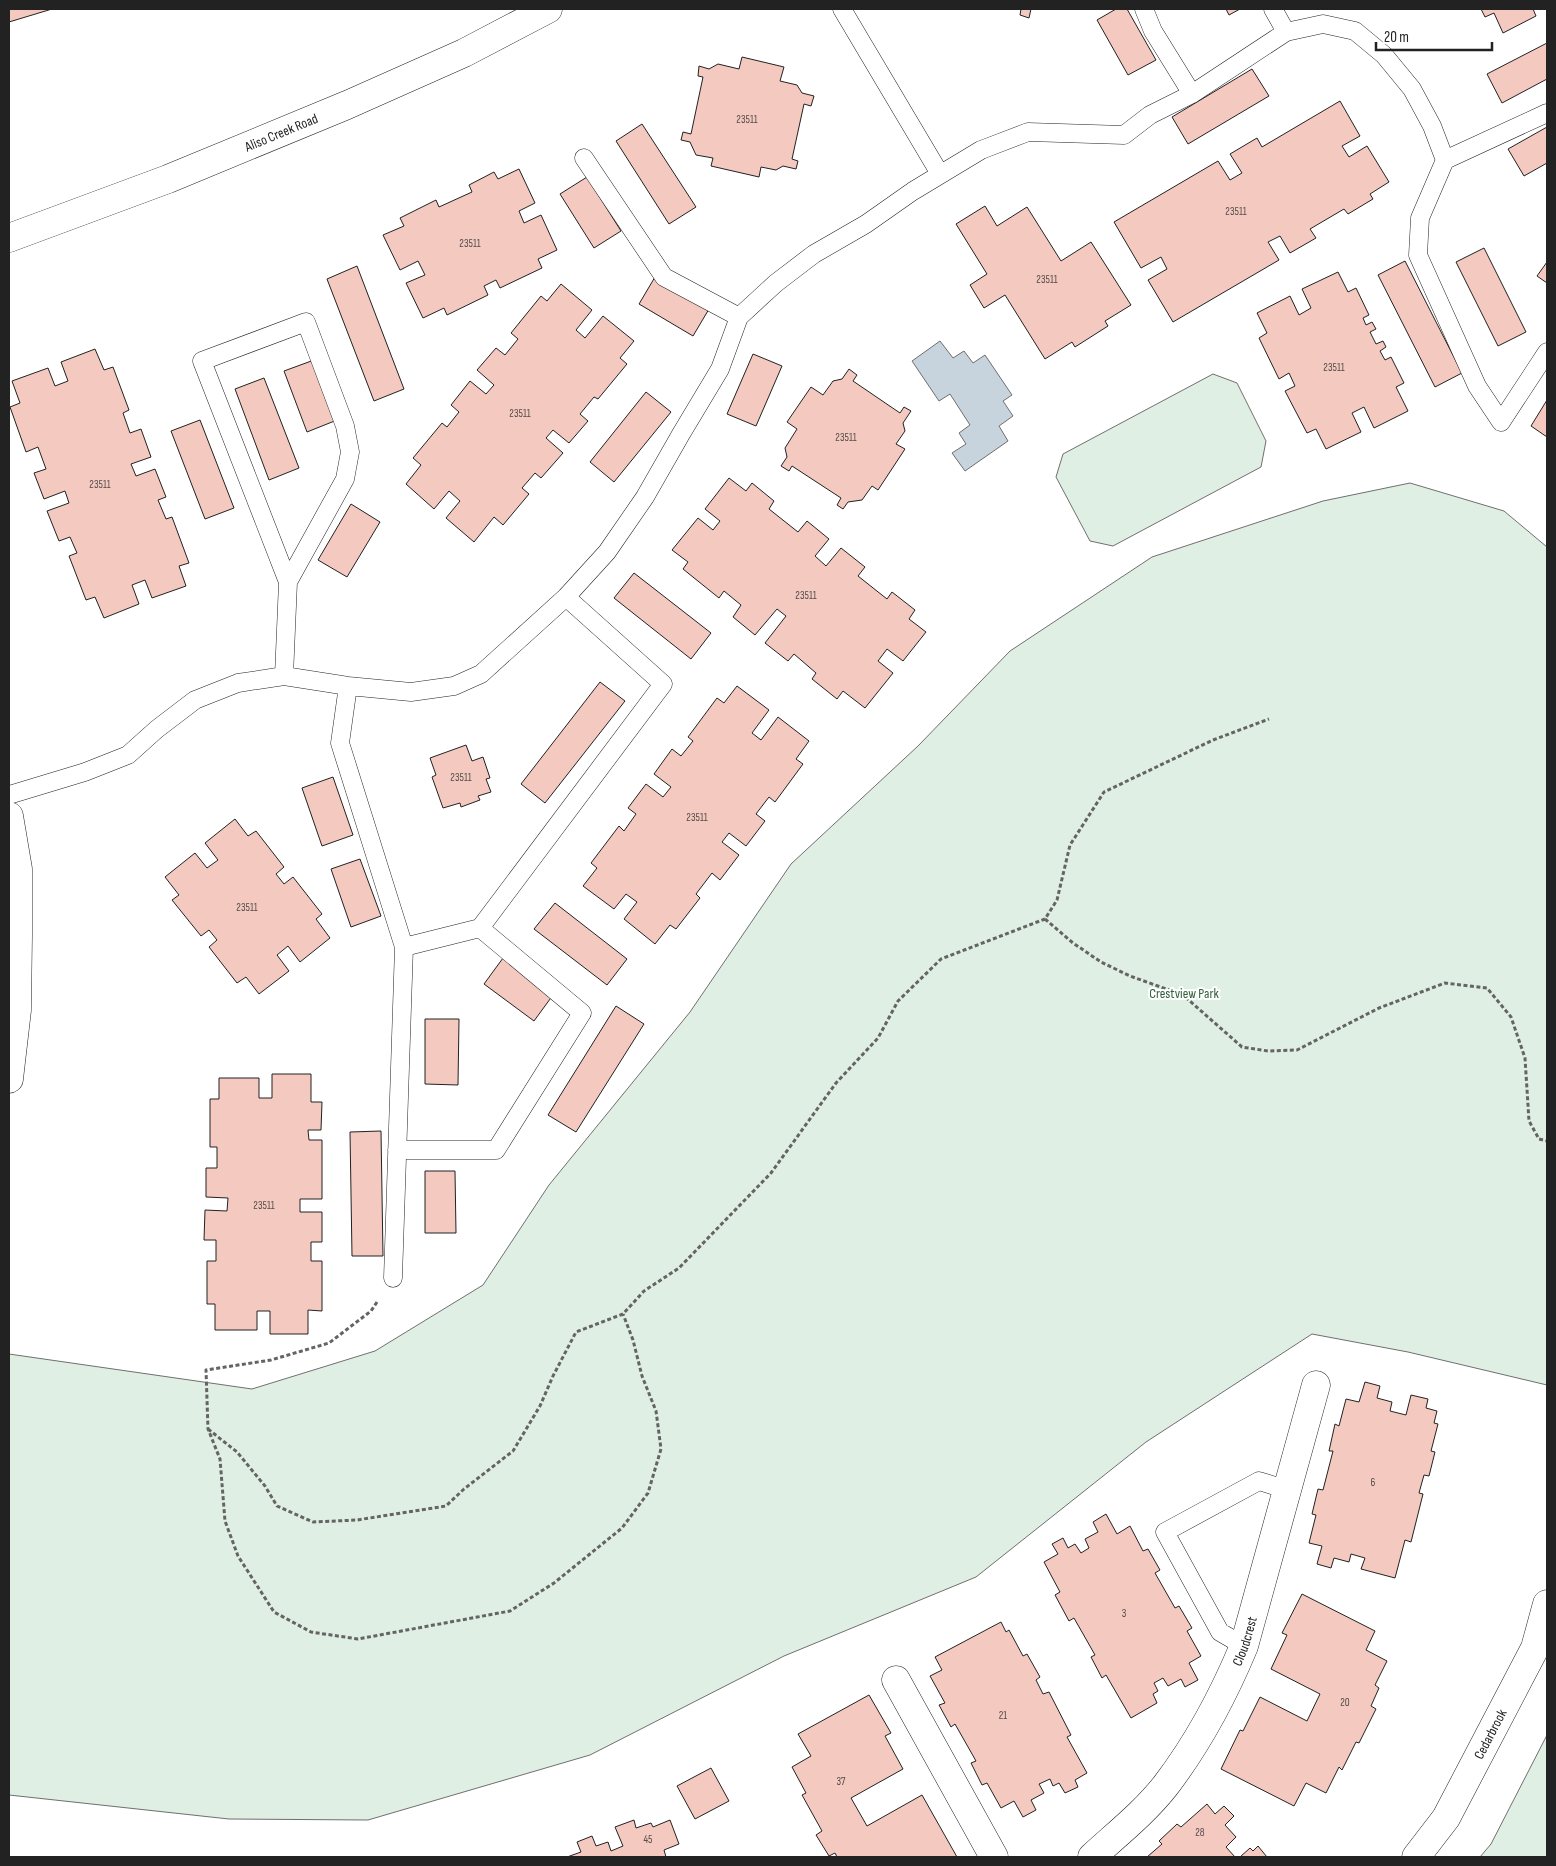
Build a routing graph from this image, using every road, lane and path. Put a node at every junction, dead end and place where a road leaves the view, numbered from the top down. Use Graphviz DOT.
graph roads {
  1 [pos="548,9"];
  2 [pos="842,9"];
  3 [pos="1144,9"];
  4 [pos="1273,9"];
  5 [pos="1286,32"];
  6 [pos="1192,94"];
  7 [pos="1547,113"];
  8 [pos="584,158"];
  9 [pos="1445,160"];
  10 [pos="940,174"];
  11 [pos="9,238"];
  12 [pos="739,317"];
  13 [pos="1547,352"];
  14 [pos="288,582"];
  15 [pos="566,597"];
  16 [pos="284,676"];
  17 [pos="348,686"];
  18 [pos="1269,719"];
  19 [pos="9,795"];
  20 [pos="9,816"];
  21 [pos="1045,919"];
  22 [pos="480,928"];
  23 [pos="14,936"];
  24 [pos="404,947"];
  25 [pos="13,1010"];
  26 [pos="9,1080"];
  27 [pos="1547,1141"];
  28 [pos="397,1150"];
  29 [pos="393,1278"];
  30 [pos="623,1314"];
  31 [pos="1316,1385"];
  32 [pos="208,1429"];
  33 [pos="1288,1490"];
  34 [pos="1547,1604"];
  35 [pos="1244,1646"];
  36 [pos="896,1680"];
  37 [pos="994,1857"];
  38 [pos="1092,1857"];
  39 [pos="1416,1857"];
  1 -- 11 [label="street, Aliso Creek Road"];
  2 -- 10 [label="lane"];
  3 -- 6 [label="lane"];
  4 -- 5 [label="lane"];
  5 -- 6 [label="lane"];
  5 -- 9 [label="lane"];
  6 -- 10 [label="lane"];
  7 -- 9 [label="lane"];
  8 -- 12 [label="lane"];
  9 -- 13 [label="lane"];
  10 -- 12 [label="lane"];
  12 -- 15 [label="lane"];
  14 -- 14 [label="lane"];
  14 -- 16 [label="lane"];
  15 -- 17 [label="lane"];
  15 -- 22 [label="lane"];
  16 -- 17 [label="lane"];
  16 -- 19 [label="lane"];
  17 -- 24 [label="lane"];
  18 -- 21 [label="path"];
  20 -- 23 [label="street"];
  21 -- 27 [label="path"];
  21 -- 30 [label="path"];
  22 -- 24 [label="lane"];
  22 -- 28 [label="lane"];
  23 -- 25 [label="street"];
  24 -- 28 [label="lane"];
  25 -- 26 [label="street"];
  28 -- 29 [label="lane"];
  29 -- 32 [label="path"];
  30 -- 32 [label="path"];
  30 -- 32 [label="path"];
  31 -- 33 [label="street, Cloudcrest"];
  33 -- 35 [label="street, Cloudcrest"];
  33 -- 35 [label="lane"];
  34 -- 39 [label="street, Cedarbrook"];
  35 -- 38 [label="street, Cloudcrest"];
  36 -- 37 [label="street"];
}
